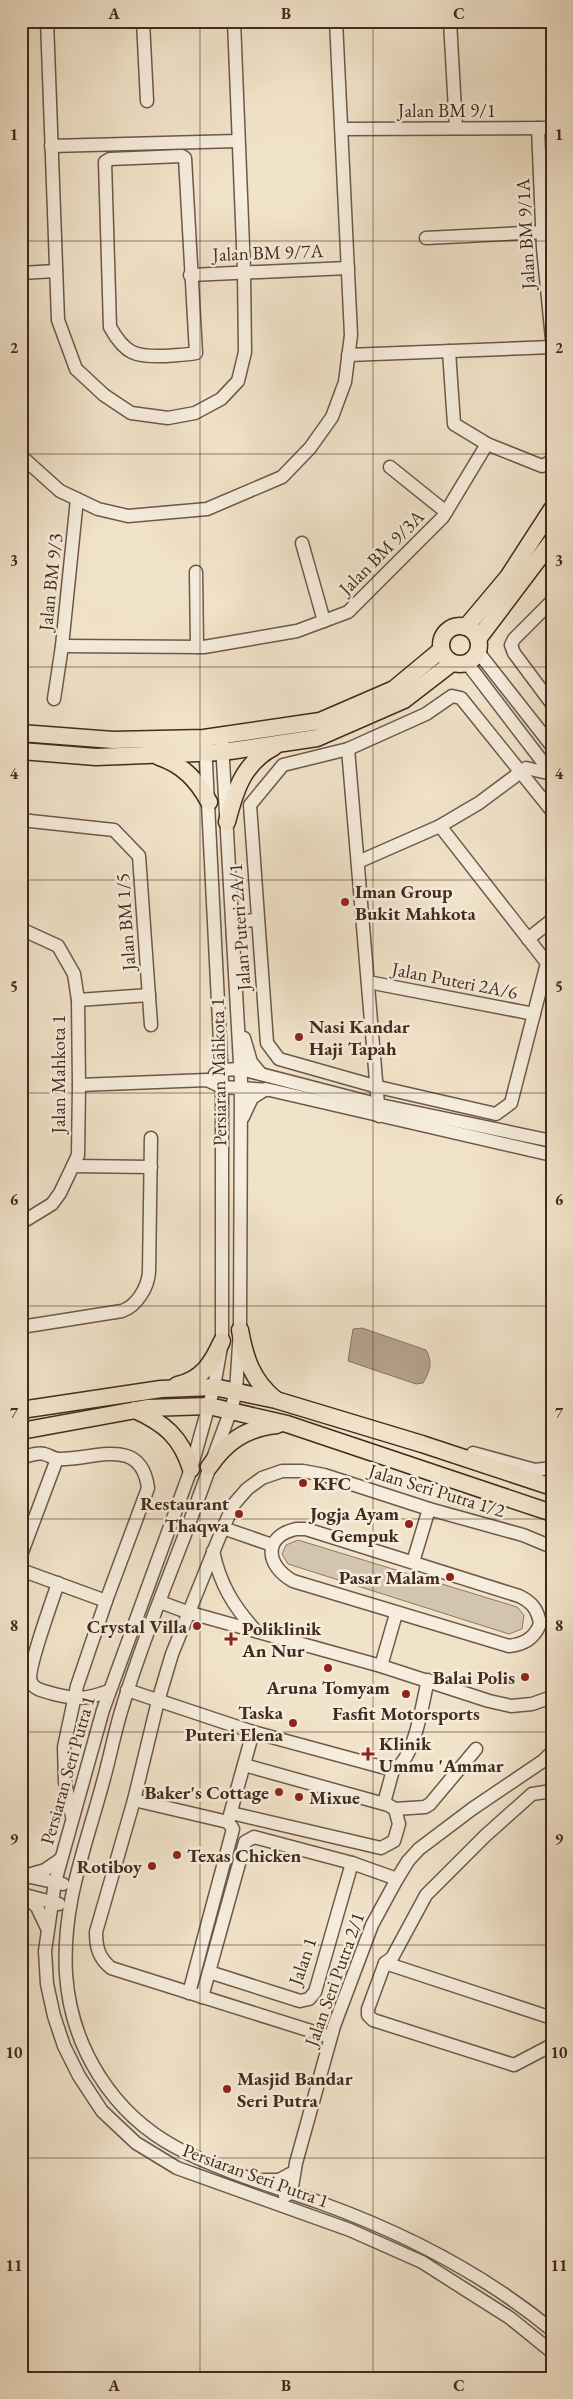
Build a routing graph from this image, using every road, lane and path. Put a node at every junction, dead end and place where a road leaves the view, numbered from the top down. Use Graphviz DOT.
graph roads {
  1 [pos="47,21"];
  2 [pos="143,21"];
  3 [pos="234,21"];
  4 [pos="336,21"];
  5 [pos="450,21"];
  6 [pos="148,100"];
  7 [pos="456,128"];
  8 [pos="538,128"];
  9 [pos="552,128"];
  10 [pos="343,129"];
  11 [pos="238,141"];
  12 [pos="51,146"];
  13 [pos="542,232"];
  14 [pos="426,238"];
  15 [pos="348,268"];
  16 [pos="56,271"];
  17 [pos="244,271"];
  18 [pos="21,273"];
  19 [pos="190,275"];
  20 [pos="552,339"];
  21 [pos="552,347"];
  22 [pos="449,351"];
  23 [pos="348,354"];
  24 [pos="487,444"];
  25 [pos="21,456"];
  26 [pos="552,461"];
  27 [pos="390,467"];
  28 [pos="77,499"];
  29 [pos="552,509"];
  30 [pos="446,512"];
  31 [pos="552,540"];
  32 [pos="302,543"];
  33 [pos="196,572"];
  34 [pos="552,601"];
  35 [pos="324,621"];
  36 [pos="466,627"];
  37 [pos="62,646"];
  38 [pos="198,647"];
  39 [pos="441,650"];
  40 [pos="469,654"];
  41 [pos="54,698"];
  42 [pos="552,704"];
  43 [pos="21,733"];
  44 [pos="221,735"];
  45 [pos="547,736"];
  46 [pos="527,741"];
  47 [pos="280,744"];
  48 [pos="205,745"];
  49 [pos="552,746"];
  50 [pos="348,749"];
  51 [pos="21,751"];
  52 [pos="223,752"];
  53 [pos="153,755"];
  54 [pos="523,771"];
  55 [pos="552,774"];
  56 [pos="209,802"];
  57 [pos="552,811"];
  58 [pos="21,820"];
  59 [pos="227,822"];
  60 [pos="440,826"];
  61 [pos="358,862"];
  62 [pos="231,900"];
  63 [pos="257,920"];
  64 [pos="552,920"];
  65 [pos="243,921"];
  66 [pos="21,929"];
  67 [pos="233,933"];
  68 [pos="528,939"];
  69 [pos="368,982"];
  70 [pos="149,995"];
  71 [pos="78,1000"];
  72 [pos="534,1014"];
  73 [pos="238,1019"];
  74 [pos="151,1025"];
  75 [pos="241,1069"];
  76 [pos="222,1070"];
  77 [pos="261,1074"];
  78 [pos="207,1080"];
  79 [pos="79,1084"];
  80 [pos="222,1087"];
  81 [pos="241,1087"];
  82 [pos="378,1087"];
  83 [pos="266,1089"];
  84 [pos="380,1111"];
  85 [pos="241,1125"];
  86 [pos="151,1138"];
  87 [pos="552,1140"];
  88 [pos="552,1155"];
  89 [pos="73,1166"];
  90 [pos="151,1167"];
  91 [pos="21,1223"];
  92 [pos="21,1327"];
  93 [pos="240,1330"];
  94 [pos="222,1341"];
  95 [pos="214,1388"];
  96 [pos="161,1389"];
  97 [pos="236,1391"];
  98 [pos="276,1400"];
  99 [pos="210,1406"];
  100 [pos="21,1410"];
  101 [pos="135,1410"];
  102 [pos="231,1410"];
  103 [pos="287,1424"];
  104 [pos="21,1431"];
  105 [pos="422,1444"];
  106 [pos="21,1458"];
  107 [pos="57,1459"];
  108 [pos="208,1467"];
  109 [pos="191,1468"];
  110 [pos="552,1468"];
  111 [pos="552,1487"];
  112 [pos="429,1509"];
  113 [pos="552,1513"];
  114 [pos="223,1528"];
  115 [pos="272,1545"];
  116 [pos="552,1547"];
  117 [pos="213,1551"];
  118 [pos="21,1555"];
  119 [pos="413,1562"];
  120 [pos="21,1570"];
  121 [pos="149,1580"];
  122 [pos="58,1583"];
  123 [pos="166,1584"];
  124 [pos="106,1601"];
  125 [pos="160,1602"];
  126 [pos="183,1610"];
  127 [pos="396,1614"];
  128 [pos="154,1619"];
  129 [pos="546,1627"];
  130 [pos="256,1631"];
  131 [pos="27,1663"];
  132 [pos="381,1666"];
  133 [pos="428,1680"];
  134 [pos="127,1690"];
  135 [pos="109,1691"];
  136 [pos="144,1696"];
  137 [pos="552,1697"];
  138 [pos="75,1700"];
  139 [pos="158,1701"];
  140 [pos="122,1708"];
  141 [pos="103,1710"];
  142 [pos="253,1732"];
  143 [pos="476,1748"];
  144 [pos="549,1759"];
  145 [pos="244,1765"];
  146 [pos="392,1770"];
  147 [pos="552,1791"];
  148 [pos="134,1800"];
  149 [pos="389,1806"];
  150 [pos="229,1817"];
  151 [pos="73,1819"];
  152 [pos="61,1858"];
  153 [pos="352,1863"];
  154 [pos="23,1875"];
  155 [pos="397,1879"];
  156 [pos="55,1882"];
  157 [pos="72,1887"];
  158 [pos="21,1894"];
  159 [pos="51,1902"];
  160 [pos="68,1907"];
  161 [pos="47,1930"];
  162 [pos="386,1963"];
  163 [pos="209,1972"];
  164 [pos="189,1992"];
  165 [pos="202,1997"];
  166 [pos="552,2018"];
  167 [pos="330,2037"];
  168 [pos="552,2045"];
  169 [pos="294,2171"];
  170 [pos="252,2180"];
  171 [pos="235,2188"];
  172 [pos="287,2193"];
  173 [pos="322,2203"];
  174 [pos="350,2230"];
  175 [pos="552,2330"];
  176 [pos="552,2352"];
  1 -- 12 [label="street"];
  2 -- 6 [label="street"];
  3 -- 11 [label="street"];
  4 -- 10 [label="street"];
  5 -- 7 [label="street"];
  7 -- 8 [label="street, Jalan BM 9/1"];
  7 -- 10 [label="street, Jalan BM 9/1"];
  8 -- 9 [label="street, Jalan BM 9/1"];
  8 -- 13 [label="street, Jalan BM 9/1A"];
  10 -- 15 [label="street"];
  11 -- 12 [label="street"];
  11 -- 17 [label="street"];
  12 -- 16 [label="street"];
  13 -- 14 [label="street"];
  13 -- 20 [label="street, Jalan BM 9/1A"];
  15 -- 17 [label="street, Jalan BM 9/7A"];
  15 -- 23 [label="street"];
  16 -- 17 [label="street"];
  16 -- 18 [label="street"];
  17 -- 19 [label="street, Jalan BM 9/7A"];
  19 -- 19 [label="street"];
  21 -- 22 [label="street"];
  22 -- 23 [label="street"];
  22 -- 24 [label="street"];
  23 -- 28 [label="street"];
  24 -- 26 [label="street"];
  24 -- 30 [label="street, Jalan BM 9/3A"];
  25 -- 28 [label="street"];
  27 -- 30 [label="street"];
  28 -- 37 [label="street, Jalan BM 9/3"];
  29 -- 36 [label="main road"];
  30 -- 35 [label="street, Jalan BM 9/3A"];
  31 -- 40 [label="main road"];
  32 -- 35 [label="street"];
  33 -- 38 [label="street"];
  34 -- 42 [label="street"];
  35 -- 38 [label="street, Jalan BM 9/3A"];
  36 -- 39 [label="main road"];
  36 -- 40 [label="main road"];
  37 -- 38 [label="street, Jalan BM 9/3A"];
  37 -- 41 [label="street, Jalan BM 9/3"];
  39 -- 40 [label="main road"];
  39 -- 44 [label="main road"];
  40 -- 45 [label="street"];
  40 -- 46 [label="street"];
  40 -- 47 [label="main road"];
  43 -- 48 [label="main road"];
  44 -- 48 [label="main road"];
  44 -- 52 [label="street, Persiaran Mahkota 1"];
  45 -- 49 [label="street"];
  46 -- 54 [label="street"];
  46 -- 55 [label="street"];
  47 -- 52 [label="main road"];
  47 -- 59 [label="main road"];
  48 -- 52 [label="main road"];
  48 -- 53 [label="main road"];
  48 -- 56 [label="street, Persiaran Mahkota 1"];
  50 -- 54 [label="street, Jalan Puteri 2A/1"];
  50 -- 61 [label="street"];
  50 -- 63 [label="street, Jalan Puteri 2A/1"];
  51 -- 53 [label="main road"];
  52 -- 59 [label="street, Persiaran Mahkota 1"];
  53 -- 56 [label="main road"];
  54 -- 55 [label="street"];
  54 -- 57 [label="street, Jalan Puteri 2A/1"];
  54 -- 60 [label="street"];
  56 -- 76 [label="street, Persiaran Mahkota 1"];
  58 -- 70 [label="street, Jalan BM 1/5"];
  59 -- 62 [label="street, Persiaran Mahkota 1"];
  60 -- 61 [label="street"];
  60 -- 68 [label="street"];
  61 -- 69 [label="street"];
  62 -- 65 [label="street"];
  62 -- 67 [label="street, Persiaran Mahkota 1"];
  63 -- 65 [label="street"];
  63 -- 82 [label="street, Jalan Puteri 2A/1"];
  64 -- 68 [label="street"];
  65 -- 67 [label="street"];
  66 -- 71 [label="street, Jalan Mahkota 1"];
  67 -- 73 [label="street, Persiaran Mahkota 1"];
  68 -- 72 [label="street, Jalan Puteri 2A/1"];
  69 -- 72 [label="street, Jalan Puteri 2A/6"];
  69 -- 82 [label="street"];
  70 -- 71 [label="street, Jalan BM 1/5"];
  70 -- 74 [label="street, Jalan BM 1/5"];
  71 -- 79 [label="street, Jalan Mahkota 1"];
  72 -- 82 [label="street, Jalan Puteri 2A/1"];
  73 -- 75 [label="street, Persiaran Mahkota 1"];
  73 -- 77 [label="street"];
  75 -- 76 [label="street"];
  75 -- 77 [label="street"];
  75 -- 81 [label="street, Persiaran Mahkota 1"];
  76 -- 78 [label="street"];
  76 -- 80 [label="street, Persiaran Mahkota 1"];
  77 -- 84 [label="street"];
  78 -- 79 [label="street"];
  78 -- 80 [label="street"];
  79 -- 89 [label="street, Jalan Mahkota 1"];
  80 -- 81 [label="street"];
  80 -- 94 [label="street, Persiaran Mahkota 1"];
  81 -- 83 [label="street"];
  81 -- 85 [label="street, Persiaran Mahkota 1"];
  82 -- 84 [label="street"];
  83 -- 84 [label="street"];
  83 -- 85 [label="street"];
  84 -- 87 [label="street"];
  84 -- 88 [label="street"];
  85 -- 93 [label="street, Persiaran Mahkota 1"];
  86 -- 90 [label="street"];
  89 -- 90 [label="street"];
  89 -- 91 [label="street, Jalan Mahkota 1"];
  90 -- 92 [label="street"];
  93 -- 97 [label="street, Persiaran Mahkota 1"];
  93 -- 98 [label="main road"];
  94 -- 95 [label="street, Persiaran Mahkota 1"];
  94 -- 96 [label="main road"];
  95 -- 96 [label="main road"];
  95 -- 97 [label="main road"];
  95 -- 99 [label="street, Persiaran Mahkota 1"];
  96 -- 100 [label="main road"];
  97 -- 98 [label="main road"];
  97 -- 102 [label="street, Persiaran Mahkota 1"];
  98 -- 105 [label="main road"];
  99 -- 101 [label="main road"];
  99 -- 102 [label="main road"];
  99 -- 109 [label="street, Persiaran Seri Putra 1"];
  101 -- 104 [label="main road"];
  101 -- 109 [label="main road"];
  102 -- 103 [label="main road"];
  102 -- 108 [label="street, Persiaran Seri Putra 1"];
  103 -- 108 [label="main road"];
  103 -- 113 [label="main road"];
  105 -- 110 [label="street"];
  105 -- 111 [label="main road"];
  106 -- 107 [label="street"];
  107 -- 118 [label="street"];
  107 -- 124 [label="street"];
  108 -- 123 [label="street, Persiaran Seri Putra 1"];
  109 -- 121 [label="street, Persiaran Seri Putra 1"];
  112 -- 114 [label="street, Jalan Seri Putra 1/2"];
  112 -- 116 [label="street, Jalan Seri Putra 1/2"];
  112 -- 119 [label="street"];
  114 -- 115 [label="street"];
  114 -- 117 [label="street, Jalan Seri Putra 1/2"];
  115 -- 119 [label="street"];
  115 -- 127 [label="street"];
  117 -- 126 [label="street, Jalan Seri Putra 1/2"];
  117 -- 130 [label="street"];
  119 -- 129 [label="street"];
  120 -- 122 [label="street"];
  121 -- 125 [label="street"];
  121 -- 135 [label="street, Persiaran Seri Putra 1"];
  122 -- 124 [label="street"];
  122 -- 131 [label="street"];
  123 -- 125 [label="street, Persiaran Seri Putra 1"];
  123 -- 126 [label="street"];
  124 -- 138 [label="street"];
  125 -- 126 [label="street"];
  125 -- 128 [label="street, Persiaran Seri Putra 1"];
  126 -- 128 [label="street"];
  126 -- 130 [label="street"];
  126 -- 139 [label="street, Jalan Seri Putra 1/2"];
  127 -- 129 [label="street"];
  127 -- 132 [label="street"];
  128 -- 134 [label="street, Persiaran Seri Putra 1"];
  130 -- 132 [label="street"];
  131 -- 138 [label="street"];
  132 -- 133 [label="street"];
  133 -- 137 [label="street"];
  133 -- 146 [label="street"];
  134 -- 136 [label="street"];
  134 -- 140 [label="street, Persiaran Seri Putra 1"];
  134 -- 141 [label="street"];
  135 -- 138 [label="street"];
  135 -- 141 [label="street, Persiaran Seri Putra 1"];
  136 -- 139 [label="street"];
  136 -- 140 [label="street"];
  138 -- 151 [label="street"];
  139 -- 142 [label="street"];
  139 -- 148 [label="street, Jalan Seri Putra 1/2"];
  140 -- 157 [label="street, Persiaran Seri Putra 1"];
  141 -- 151 [label="street, Persiaran Seri Putra 1"];
  142 -- 145 [label="street"];
  142 -- 146 [label="street"];
  143 -- 149 [label="street"];
  144 -- 155 [label="street, Jalan Seri Putra 2/1"];
  145 -- 149 [label="street"];
  145 -- 150 [label="street"];
  146 -- 149 [label="street"];
  147 -- 162 [label="street"];
  148 -- 150 [label="street"];
  148 -- 164 [label="street, Jalan Seri Putra 1/2"];
  149 -- 150 [label="street"];
  150 -- 164 [label="street"];
  151 -- 152 [label="street, Persiaran Seri Putra 1"];
  152 -- 154 [label="street"];
  152 -- 156 [label="street, Persiaran Seri Putra 1"];
  153 -- 155 [label="street"];
  153 -- 163 [label="street"];
  153 -- 163 [label="street, Jalan 1"];
  154 -- 156 [label="street"];
  155 -- 167 [label="street, Jalan Seri Putra 2/1"];
  156 -- 157 [label="street"];
  156 -- 159 [label="street, Persiaran Seri Putra 1"];
  157 -- 160 [label="street, Persiaran Seri Putra 1"];
  158 -- 159 [label="street"];
  158 -- 161 [label="street"];
  159 -- 160 [label="street"];
  159 -- 161 [label="street, Persiaran Seri Putra 1"];
  160 -- 170 [label="street, Persiaran Seri Putra 1"];
  161 -- 171 [label="street, Persiaran Seri Putra 1"];
  162 -- 166 [label="street"];
  162 -- 168 [label="street"];
  163 -- 165 [label="street"];
  164 -- 165 [label="street, Jalan Seri Putra 1/2"];
  165 -- 167 [label="street, Jalan Seri Putra 1/2"];
  167 -- 169 [label="street, Jalan Seri Putra 2/1"];
  169 -- 170 [label="street"];
  169 -- 172 [label="street, Jalan Seri Putra 2/1"];
  169 -- 173 [label="street"];
  170 -- 172 [label="street, Persiaran Seri Putra 1"];
  171 -- 172 [label="street"];
  171 -- 174 [label="street, Persiaran Seri Putra 1"];
  172 -- 173 [label="street, Persiaran Seri Putra 1"];
  172 -- 174 [label="street"];
  173 -- 175 [label="street, Persiaran Seri Putra 1"];
  174 -- 176 [label="street, Persiaran Seri Putra 1"];
}
